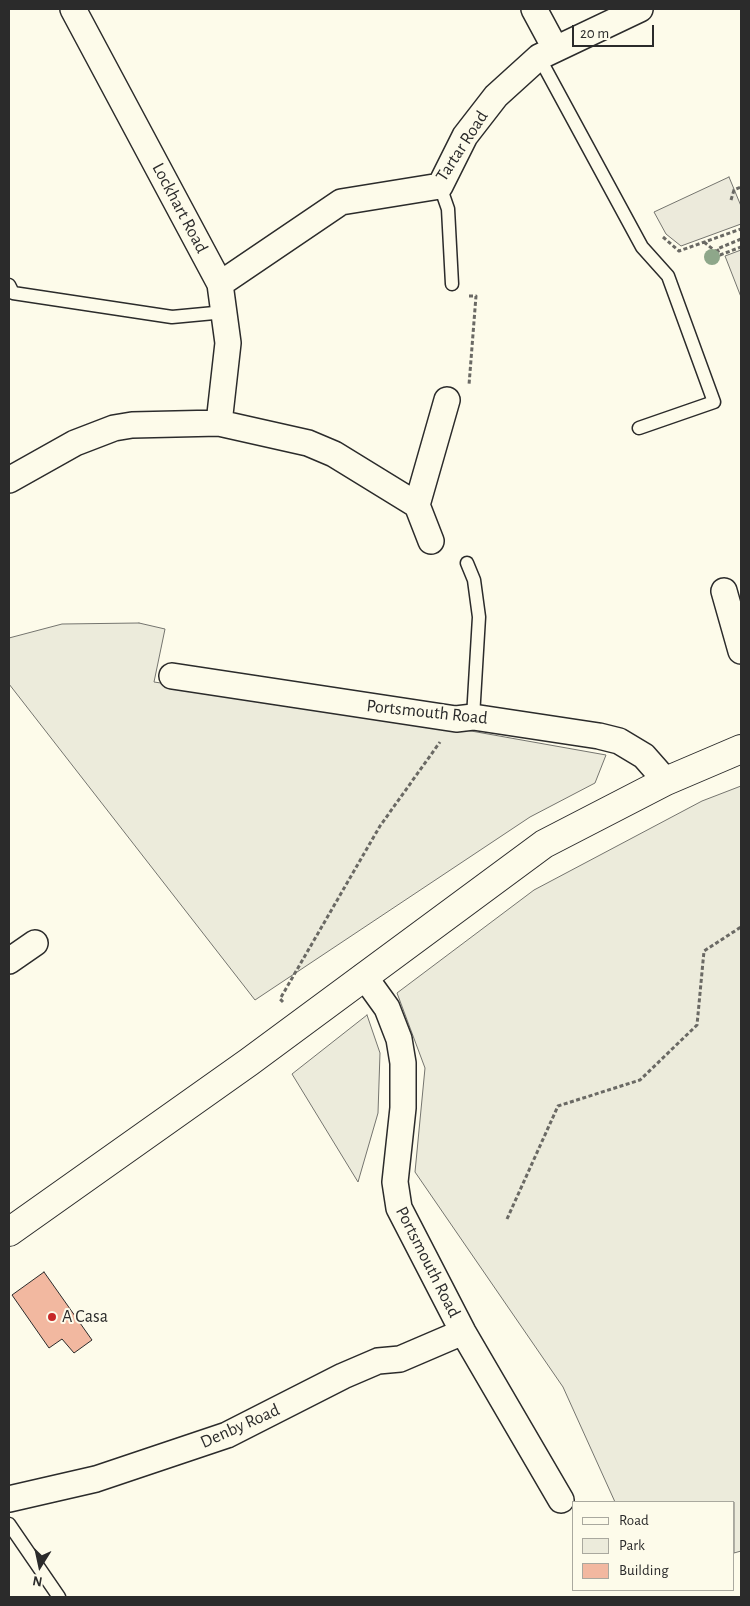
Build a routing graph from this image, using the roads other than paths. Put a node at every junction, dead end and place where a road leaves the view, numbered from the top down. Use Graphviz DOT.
graph roads {
  1 [pos="73,9"];
  2 [pos="534,9"];
  3 [pos="640,9"];
  4 [pos="547,53"];
  5 [pos="440,186"];
  6 [pos="220,284"];
  7 [pos="452,284"];
  8 [pos="9,285"];
  9 [pos="225,312"];
  10 [pos="446,400"];
  11 [pos="219,423"];
  12 [pos="639,428"];
  13 [pos="9,480"];
  14 [pos="417,505"];
  15 [pos="431,541"];
  16 [pos="467,563"];
  17 [pos="724,591"];
  18 [pos="741,650"];
  19 [pos="172,676"];
  20 [pos="465,718"];
  21 [pos="741,749"];
  22 [pos="666,781"];
  23 [pos="35,942"];
  24 [pos="9,961"];
  25 [pos="364,976"];
  26 [pos="9,1232"];
  27 [pos="463,1332"];
  28 [pos="9,1499"];
  29 [pos="561,1500"];
  30 [pos="9,1524"];
  31 [pos="59,1597"];
  1 -- 6 [label="street, Lockhart Road"];
  2 -- 4 [label="street"];
  3 -- 4 [label="street, Tartar Road"];
  4 -- 5 [label="street, Tartar Road"];
  4 -- 12 [label="lane"];
  5 -- 6 [label="street, Tartar Road"];
  5 -- 7 [label="lane"];
  6 -- 9 [label="street, Lockhart Road"];
  8 -- 9 [label="lane"];
  9 -- 11 [label="street, Lockhart Road"];
  10 -- 14 [label="street"];
  11 -- 13 [label="street"];
  11 -- 14 [label="street"];
  14 -- 15 [label="street"];
  16 -- 20 [label="lane"];
  17 -- 18 [label="street"];
  19 -- 20 [label="street, Portsmouth Road"];
  20 -- 22 [label="street, Portsmouth Road"];
  21 -- 22 [label="main road"];
  22 -- 25 [label="main road"];
  23 -- 24 [label="street"];
  25 -- 26 [label="main road"];
  25 -- 27 [label="street, Portsmouth Road"];
  27 -- 28 [label="street, Denby Road"];
  27 -- 29 [label="street, Portsmouth Road"];
  30 -- 31 [label="lane"];
}
